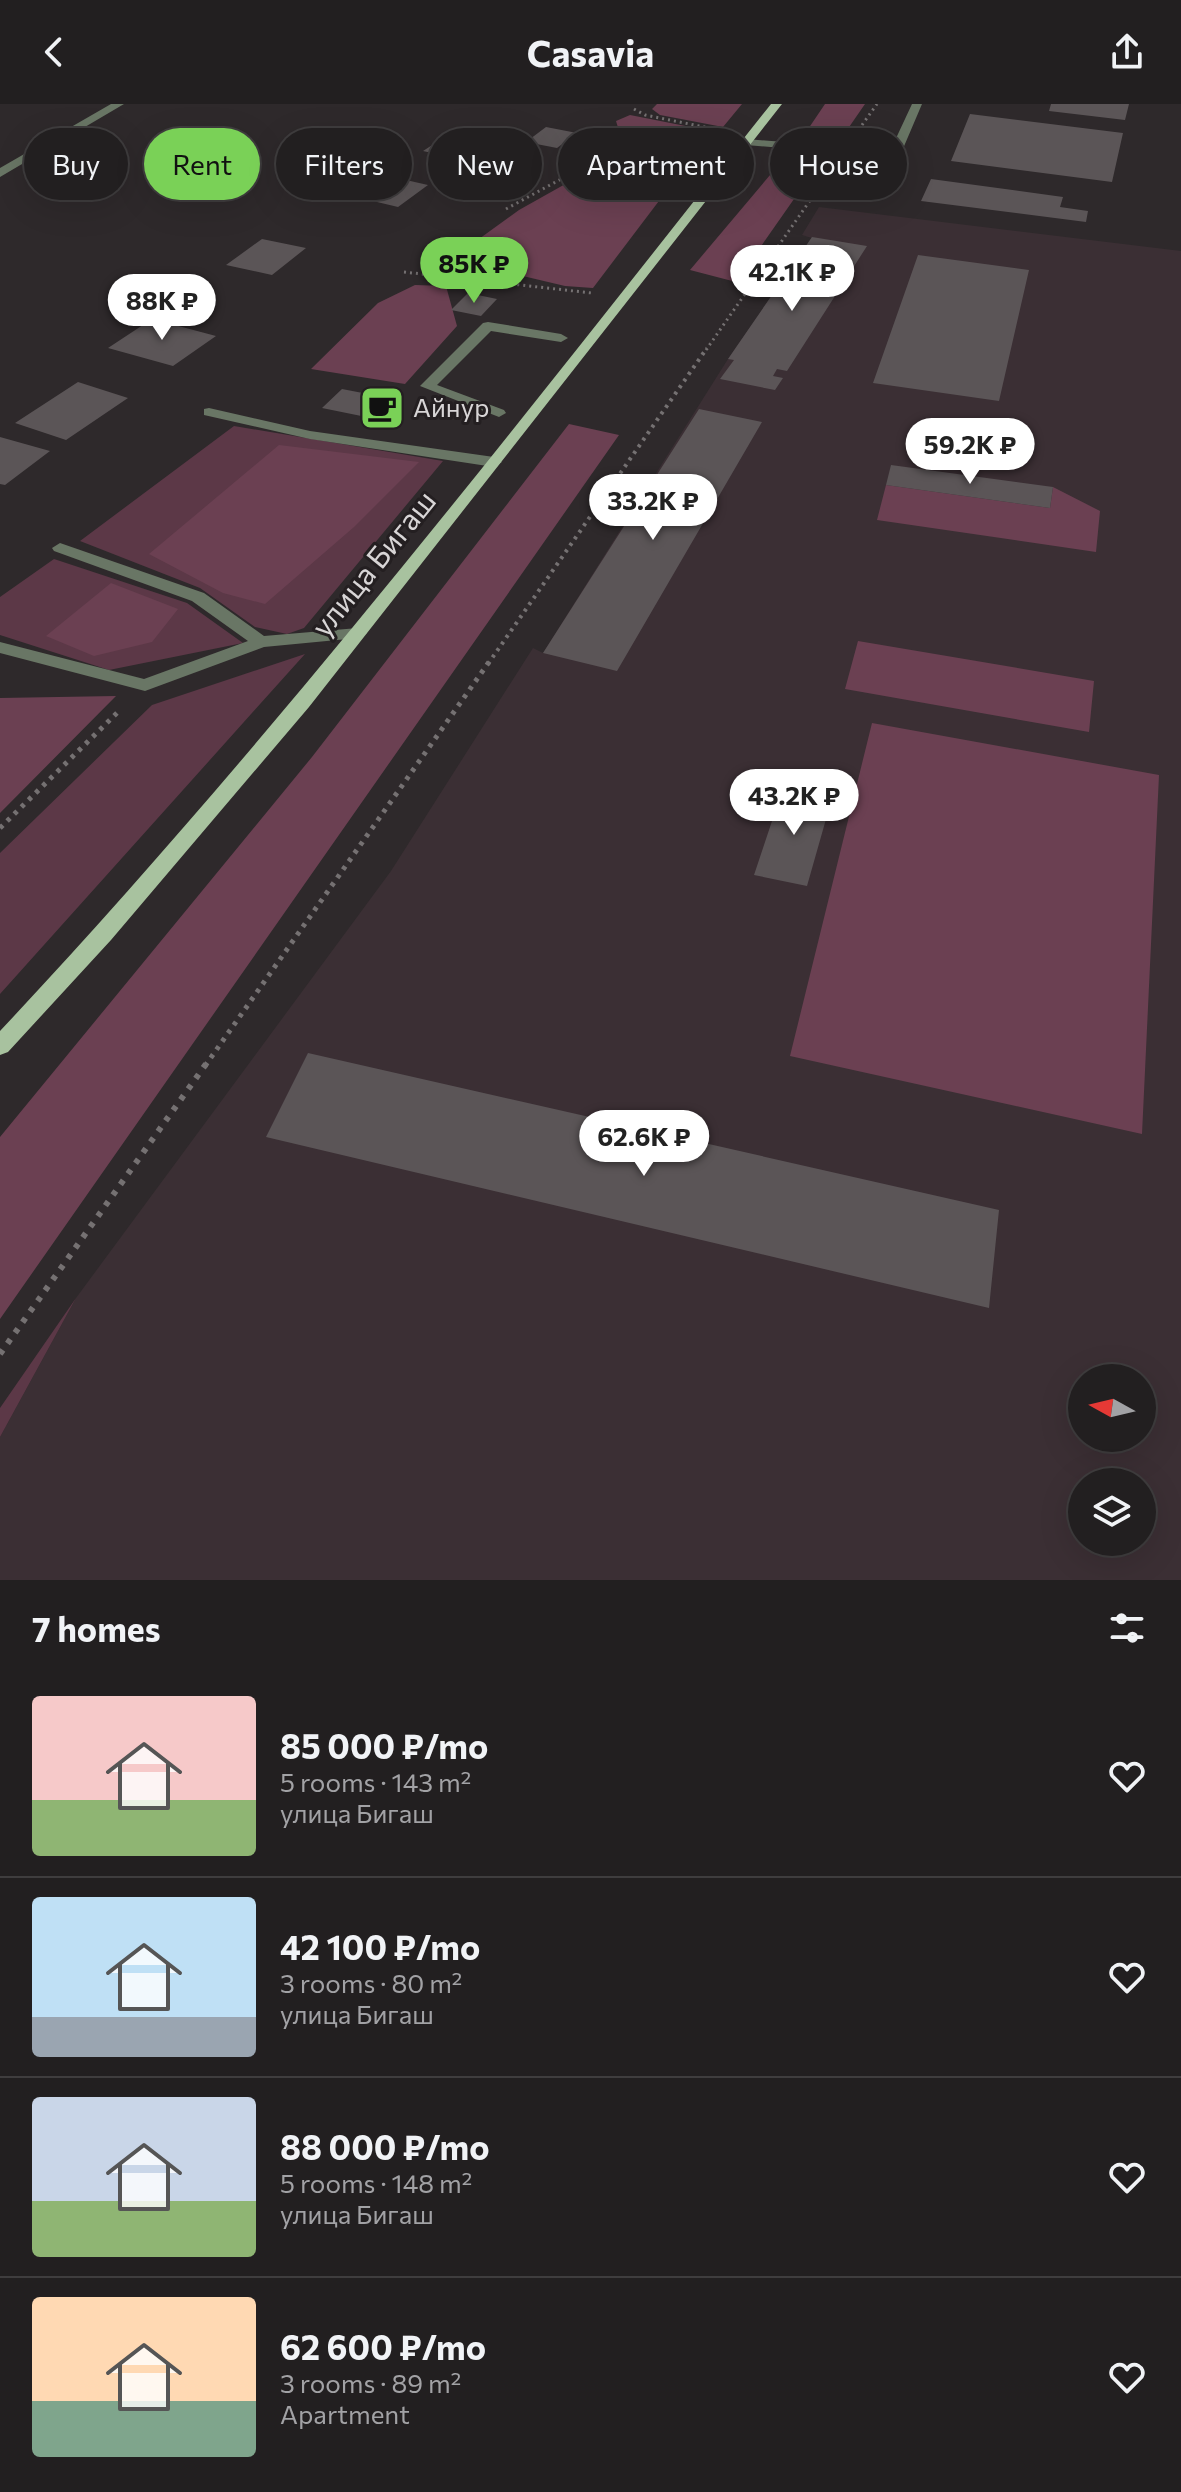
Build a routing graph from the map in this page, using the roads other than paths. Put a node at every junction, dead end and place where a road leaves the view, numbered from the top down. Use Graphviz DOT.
graph roads {
  1 [pos="119,104"];
  2 [pos="777,104"];
  3 [pos="917,104"];
  4 [pos="754,133"];
  5 [pos="754,140"];
  6 [pos="0,173"];
  7 [pos="700,200"];
  8 [pos="561,338"];
  9 [pos="209,412"];
  10 [pos="499,413"];
  11 [pos="494,462"];
  12 [pos="60,548"];
  13 [pos="358,633"];
  14 [pos="261,642"];
  15 [pos="0,647"];
  16 [pos="0,1046"];
  1 -- 6 [label="street"];
  2 -- 4 [label="main road, улица Бигаш"];
  3 -- 5 [label="street"];
  7 -- 11 [label="main road, улица Бигаш"];
  8 -- 10 [label="street"];
  9 -- 11 [label="street"];
  11 -- 13 [label="main road, улица Бигаш"];
  12 -- 14 [label="street"];
  13 -- 14 [label="street"];
  13 -- 16 [label="main road, улица Бигаш"];
  14 -- 15 [label="street"];
}
